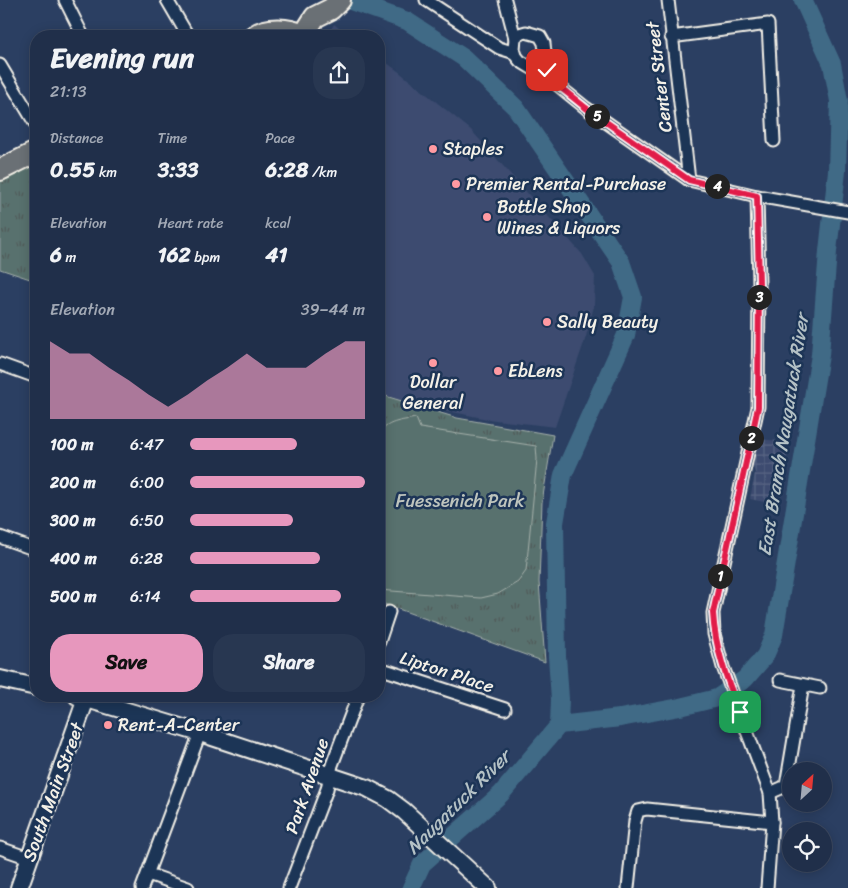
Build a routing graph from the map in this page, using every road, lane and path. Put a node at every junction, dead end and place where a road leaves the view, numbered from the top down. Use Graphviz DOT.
graph roads {
  1 [pos="65,0"];
  2 [pos="167,0"];
  3 [pos="426,0"];
  4 [pos="505,0"];
  5 [pos="668,0"];
  6 [pos="327,6"];
  7 [pos="80,30"];
  8 [pos="184,30"];
  9 [pos="309,30"];
  10 [pos="671,37"];
  11 [pos="516,38"];
  12 [pos="515,53"];
  13 [pos="0,65"];
  14 [pos="550,79"];
  15 [pos="30,115"];
  16 [pos="774,141"];
  17 [pos="30,155"];
  18 [pos="0,170"];
  19 [pos="689,180"];
  20 [pos="757,196"];
  21 [pos="848,212"];
  22 [pos="0,364"];
  23 [pos="30,375"];
  24 [pos="0,537"];
  25 [pos="30,548"];
  26 [pos="389,612"];
  27 [pos="385,624"];
  28 [pos="385,670"];
  29 [pos="0,679"];
  30 [pos="780,680"];
  31 [pos="804,685"];
  32 [pos="30,686"];
  33 [pos="820,688"];
  34 [pos="81,702"];
  35 [pos="99,702"];
  36 [pos="356,702"];
  37 [pos="505,709"];
  38 [pos="200,733"];
  39 [pos="330,776"];
  40 [pos="770,793"];
  41 [pos="772,822"];
  42 [pos="0,848"];
  43 [pos="29,858"];
  44 [pos="148,874"];
  45 [pos="483,886"];
  46 [pos="19,888"];
  47 [pos="142,888"];
  48 [pos="188,888"];
  49 [pos="289,888"];
  50 [pos="628,888"];
  51 [pos="767,888"];
  1 -- 7 [label="street"];
  2 -- 8 [label="street"];
  3 -- 12 [label="street"];
  4 -- 11 [label="street"];
  5 -- 10 [label="street, Center Street"];
  6 -- 9 [label="highway"];
  10 -- 16 [label="street"];
  10 -- 19 [label="street, Center Street"];
  11 -- 12 [label="street"];
  11 -- 14 [label="street"];
  12 -- 14 [label="street"];
  13 -- 15 [label="street"];
  14 -- 19 [label="street"];
  17 -- 18 [label="highway"];
  19 -- 20 [label="street"];
  20 -- 21 [label="street"];
  20 -- 40 [label="street"];
  22 -- 23 [label="street"];
  24 -- 25 [label="street"];
  26 -- 27 [label="street"];
  28 -- 37 [label="street, Lipton Place"];
  29 -- 32 [label="main road"];
  30 -- 31 [label="street"];
  31 -- 33 [label="street"];
  31 -- 40 [label="street"];
  34 -- 43 [label="main road, South Main Street"];
  35 -- 38 [label="main road"];
  36 -- 39 [label="street, Park Avenue"];
  38 -- 39 [label="main road"];
  38 -- 44 [label="street"];
  39 -- 45 [label="main road"];
  39 -- 49 [label="street, Park Avenue"];
  40 -- 41 [label="street"];
  41 -- 50 [label="street"];
  41 -- 51 [label="street"];
  42 -- 43 [label="street"];
  43 -- 46 [label="main road, South Main Street"];
  44 -- 47 [label="street"];
  44 -- 48 [label="street"];
}
